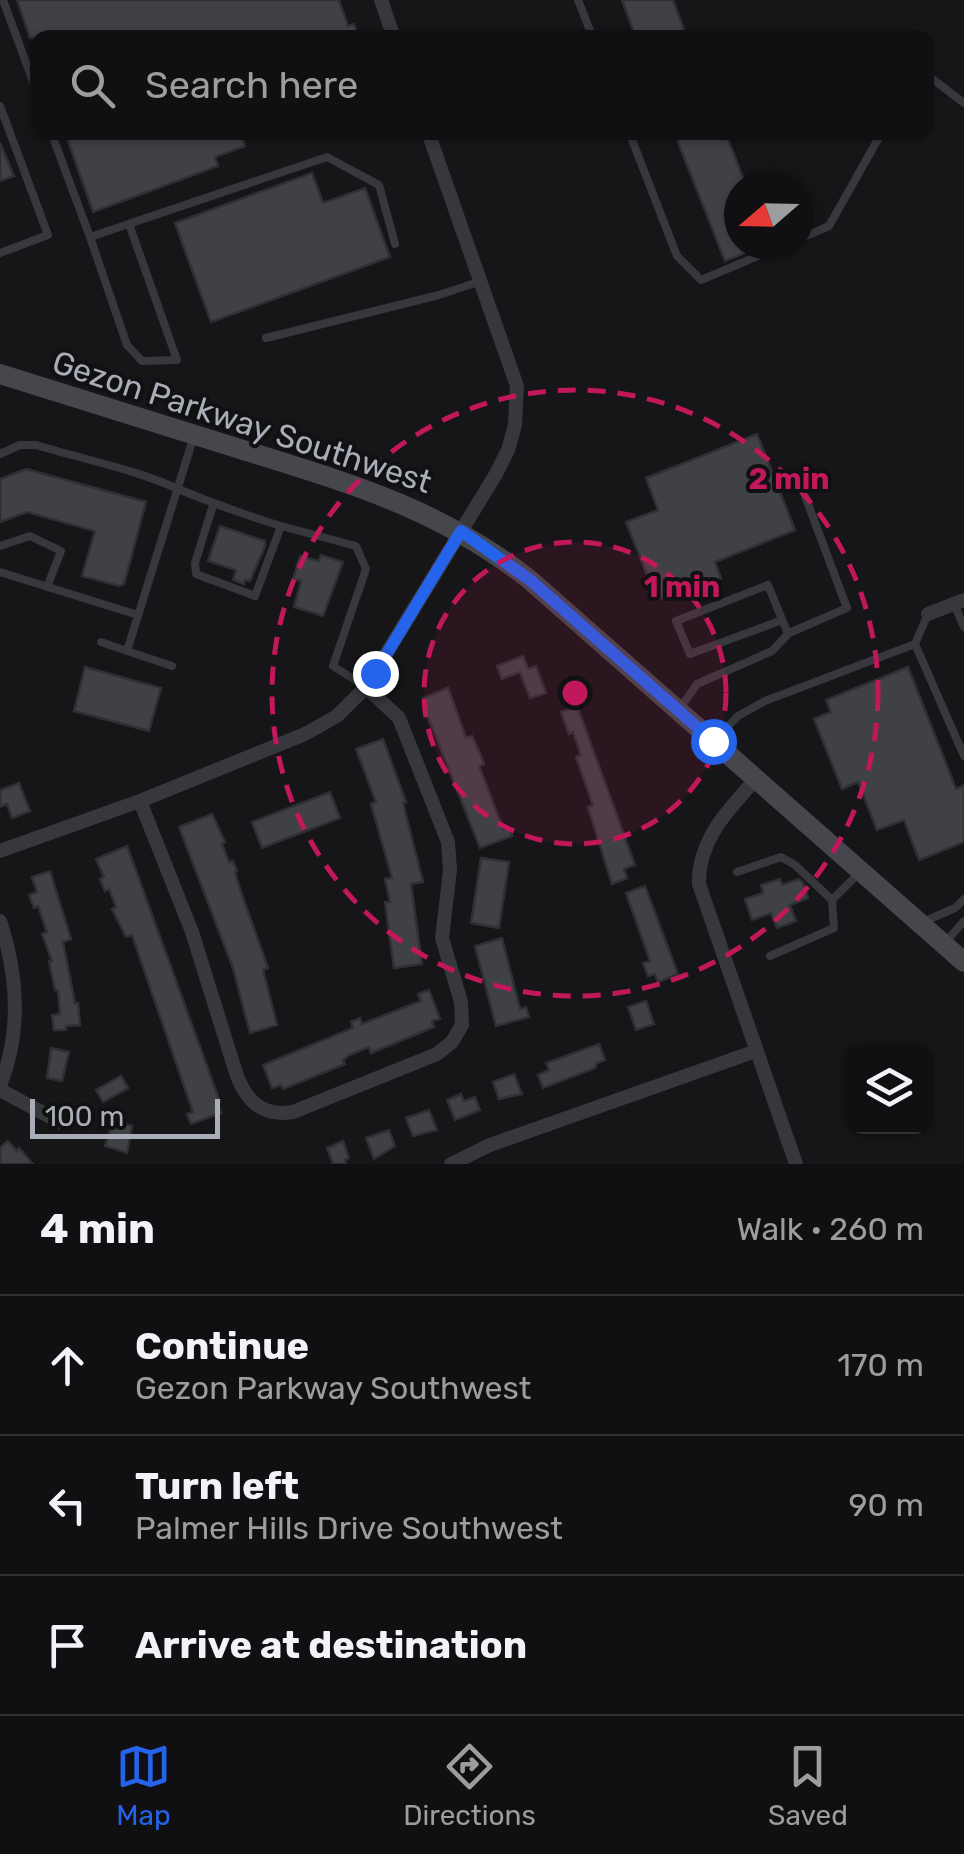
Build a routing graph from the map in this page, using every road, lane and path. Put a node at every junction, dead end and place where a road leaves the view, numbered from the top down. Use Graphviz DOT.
graph roads {
  1 [pos="3,0"];
  2 [pos="380,0"];
  3 [pos="578,0"];
  4 [pos="391,30"];
  5 [pos="590,30"];
  6 [pos="30,73"];
  7 [pos="934,80"];
  8 [pos="964,103"];
  9 [pos="0,106"];
  10 [pos="54,140"];
  11 [pos="431,140"];
  12 [pos="633,140"];
  13 [pos="878,140"];
  14 [pos="128,224"];
  15 [pos="814,233"];
  16 [pos="90,238"];
  17 [pos="395,244"];
  18 [pos="0,253"];
  19 [pos="749,260"];
  20 [pos="482,282"];
  21 [pos="266,338"];
  22 [pos="0,374"];
  23 [pos="195,434"];
  24 [pos="0,454"];
  25 [pos="177,488"];
  26 [pos="806,496"];
  27 [pos="213,505"];
  28 [pos="281,526"];
  29 [pos="461,531"];
  30 [pos="0,546"];
  31 [pos="0,572"];
  32 [pos="47,587"];
  33 [pos="959,602"];
  34 [pos="928,614"];
  35 [pos="138,616"];
  36 [pos="782,620"];
  37 [pos="964,627"];
  38 [pos="788,634"];
  39 [pos="101,642"];
  40 [pos="916,644"];
  41 [pos="127,651"];
  42 [pos="172,666"];
  43 [pos="366,687"];
  44 [pos="678,711"];
  45 [pos="713,741"];
  46 [pos="964,756"];
  47 [pos="756,779"];
  48 [pos="140,801"];
  49 [pos="0,851"];
  50 [pos="862,871"];
  51 [pos="738,872"];
  52 [pos="964,899"];
  53 [pos="832,900"];
  54 [pos="0,921"];
  55 [pos="964,921"];
  56 [pos="921,923"];
  57 [pos="944,944"];
  58 [pos="770,956"];
  59 [pos="964,962"];
  60 [pos="756,1050"];
  61 [pos="0,1088"];
  62 [pos="60,1122"];
  63 [pos="451,1164"];
  64 [pos="796,1164"];
  1 -- 6 [label="lane"];
  2 -- 4 [label="street"];
  3 -- 5 [label="lane"];
  7 -- 8 [label="lane"];
  9 -- 18 [label="lane"];
  10 -- 16 [label="lane"];
  11 -- 20 [label="street"];
  12 -- 19 [label="lane"];
  13 -- 15 [label="lane"];
  14 -- 16 [label="lane"];
  14 -- 16 [label="lane"];
  14 -- 17 [label="lane"];
  20 -- 21 [label="lane"];
  20 -- 29 [label="street"];
  22 -- 23 [label="main road, Gezon Parkway Southwest"];
  23 -- 25 [label="lane"];
  23 -- 29 [label="main road, Gezon Parkway Southwest"];
  24 -- 25 [label="lane"];
  25 -- 27 [label="lane"];
  25 -- 35 [label="lane"];
  26 -- 38 [label="lane"];
  27 -- 28 [label="lane"];
  27 -- 28 [label="lane"];
  28 -- 43 [label="lane"];
  29 -- 43 [label="street"];
  29 -- 44 [label="main road, Gezon Parkway Southwest"];
  30 -- 32 [label="lane"];
  31 -- 32 [label="lane"];
  32 -- 35 [label="lane"];
  33 -- 34 [label="street"];
  33 -- 37 [label="lane"];
  34 -- 40 [label="lane"];
  35 -- 41 [label="lane"];
  36 -- 36 [label="lane"];
  36 -- 38 [label="lane"];
  38 -- 44 [label="lane"];
  39 -- 41 [label="lane"];
  40 -- 45 [label="lane"];
  40 -- 46 [label="lane"];
  41 -- 42 [label="lane"];
  43 -- 48 [label="street"];
  43 -- 48 [label="street"];
  44 -- 45 [label="main road, Gezon Parkway Southwest"];
  45 -- 47 [label="main road, Gezon Parkway Southwest"];
  47 -- 50 [label="main road, Gezon Parkway Southwest"];
  47 -- 60 [label="street"];
  48 -- 49 [label="street"];
  50 -- 53 [label="lane"];
  50 -- 56 [label="main road, Gezon Parkway Southwest"];
  51 -- 53 [label="lane"];
  52 -- 56 [label="lane"];
  53 -- 58 [label="lane"];
  54 -- 61 [label="street"];
  55 -- 57 [label="lane"];
  56 -- 57 [label="main road, Gezon Parkway Southwest"];
  57 -- 59 [label="main road, Gezon Parkway Southwest"];
  60 -- 63 [label="street"];
  60 -- 64 [label="street"];
  61 -- 62 [label="street"];
}
